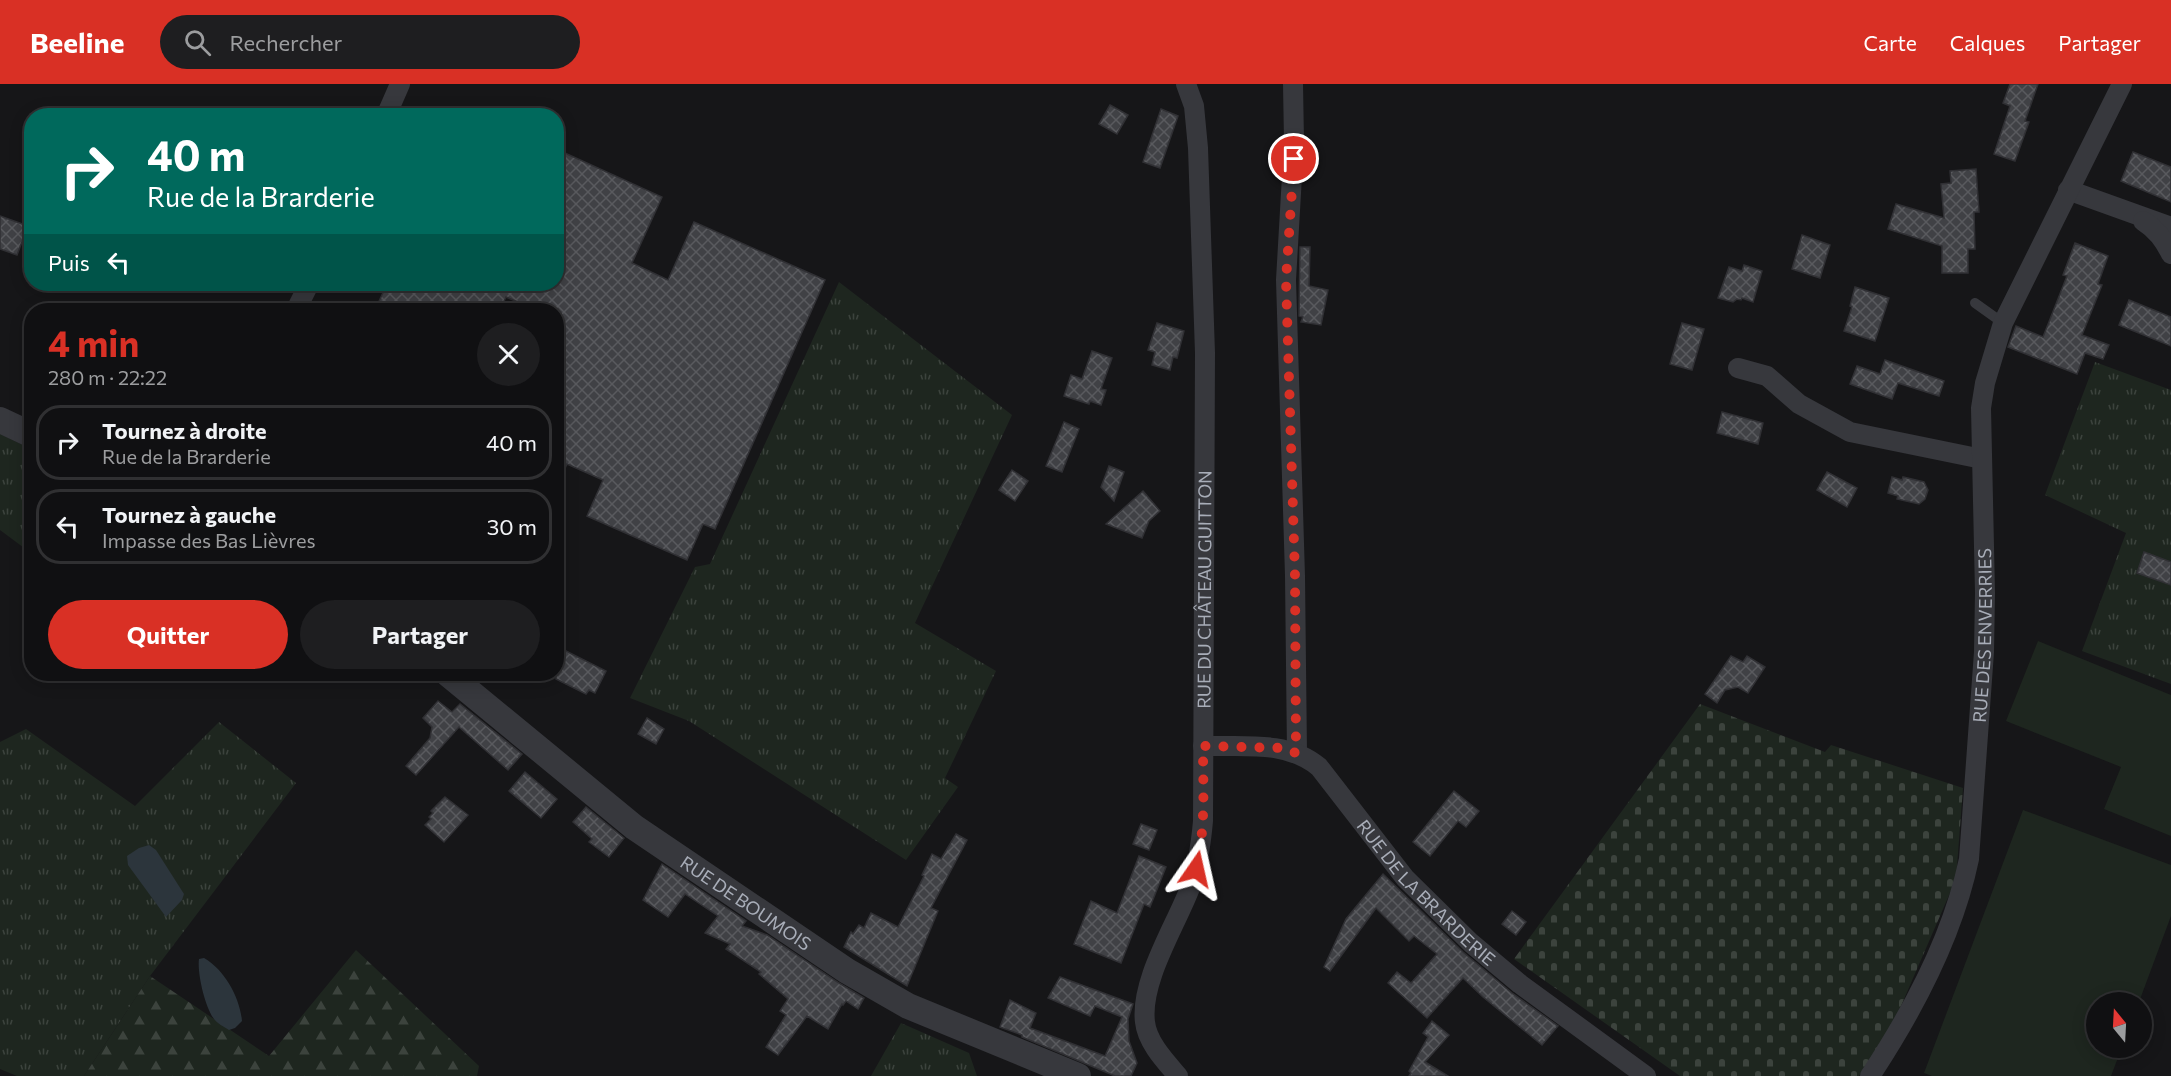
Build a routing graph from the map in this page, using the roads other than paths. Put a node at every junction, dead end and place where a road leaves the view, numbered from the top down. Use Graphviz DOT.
graph roads {
  1 [pos="400,84"];
  2 [pos="1186,84"];
  3 [pos="1293,84"];
  4 [pos="2121,84"];
  5 [pos="390,108"];
  6 [pos="2068,190"];
  7 [pos="2134,215"];
  8 [pos="2171,227"];
  9 [pos="2171,254"];
  10 [pos="1975,303"];
  11 [pos="2003,323"];
  12 [pos="1738,368"];
  13 [pos="0,420"];
  14 [pos="24,431"];
  15 [pos="1982,459"];
  16 [pos="457,681"];
  17 [pos="1203,746"];
  18 [pos="1296,753"];
  19 [pos="1078,1076"];
  20 [pos="1178,1076"];
  21 [pos="1646,1076"];
  22 [pos="1870,1076"];
  1 -- 5 [label="street"];
  2 -- 17 [label="street, RUE DU CHÂTEAU GUITTON"];
  3 -- 18 [label="street"];
  4 -- 6 [label="street, RUE DES ENVERRIES"];
  6 -- 7 [label="street"];
  6 -- 11 [label="street, RUE DES ENVERRIES"];
  7 -- 8 [label="street"];
  7 -- 9 [label="street"];
  10 -- 11 [label="lane"];
  11 -- 15 [label="street, RUE DES ENVERRIES"];
  12 -- 15 [label="street"];
  13 -- 14 [label="street"];
  15 -- 22 [label="street, RUE DES ENVERRIES"];
  16 -- 19 [label="street, RUE DE BOUMOIS"];
  17 -- 18 [label="street, RUE DE LA BRARDERIE"];
  17 -- 20 [label="street, RUE DU CHÂTEAU GUITTON"];
  18 -- 21 [label="street, RUE DE LA BRARDERIE"];
}
